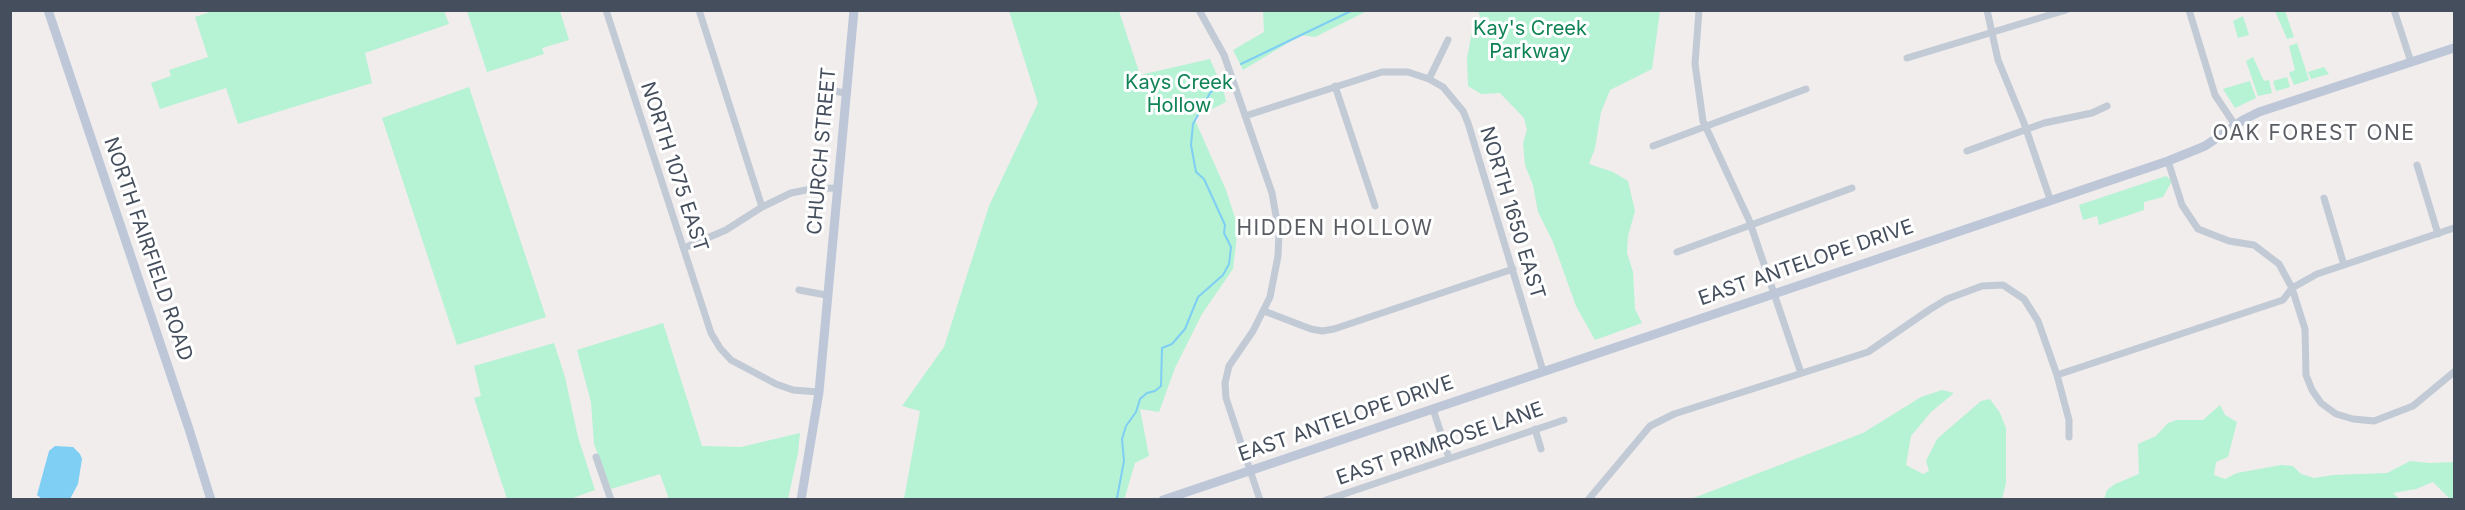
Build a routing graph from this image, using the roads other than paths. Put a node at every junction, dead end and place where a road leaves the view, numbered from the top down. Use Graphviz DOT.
graph roads {
  1 [pos="48,10"];
  2 [pos="606,10"];
  3 [pos="699,10"];
  4 [pos="854,10"];
  5 [pos="1199,10"];
  6 [pos="1699,10"];
  7 [pos="1987,10"];
  8 [pos="2066,10"];
  9 [pos="2189,10"];
  10 [pos="2394,10"];
  11 [pos="1991,33"];
  12 [pos="1448,40"];
  13 [pos="2454,48"];
  14 [pos="1907,58"];
  15 [pos="2411,62"];
  16 [pos="1429,79"];
  17 [pos="1335,86"];
  18 [pos="823,89"];
  19 [pos="1806,89"];
  20 [pos="845,93"];
  21 [pos="2106,106"];
  22 [pos="1245,116"];
  23 [pos="2235,125"];
  24 [pos="1705,127"];
  25 [pos="2026,129"];
  26 [pos="1653,146"];
  27 [pos="1967,151"];
  28 [pos="2168,161"];
  29 [pos="2417,165"];
  30 [pos="836,188"];
  31 [pos="1852,188"];
  32 [pos="2324,198"];
  33 [pos="2050,199"];
  34 [pos="1375,206"];
  35 [pos="762,207"];
  36 [pos="1751,226"];
  37 [pos="2454,228"];
  38 [pos="2438,234"];
  39 [pos="684,248"];
  40 [pos="1677,252"];
  41 [pos="2344,264"];
  42 [pos="1513,269"];
  43 [pos="2292,288"];
  44 [pos="799,290"];
  45 [pos="1774,293"];
  46 [pos="826,295"];
  47 [pos="1264,311"];
  48 [pos="1543,371"];
  49 [pos="2454,372"];
  50 [pos="1800,373"];
  51 [pos="2057,375"];
  52 [pos="819,392"];
  53 [pos="1432,409"];
  54 [pos="1564,420"];
  55 [pos="1535,429"];
  56 [pos="2069,437"];
  57 [pos="1541,449"];
  58 [pos="596,457"];
  59 [pos="1449,458"];
  60 [pos="1250,470"];
  61 [pos="211,500"];
  62 [pos="611,500"];
  63 [pos="801,500"];
  64 [pos="1163,500"];
  65 [pos="1260,500"];
  66 [pos="1326,500"];
  67 [pos="1588,500"];
  1 -- 61 [label="main road, NORTH FAIRFIELD ROAD"];
  2 -- 39 [label="street, NORTH 1075 EAST"];
  3 -- 35 [label="street"];
  4 -- 20 [label="main road, CHURCH STREET"];
  5 -- 22 [label="street"];
  6 -- 24 [label="street"];
  7 -- 11 [label="street"];
  8 -- 11 [label="street"];
  9 -- 23 [label="street"];
  10 -- 15 [label="street"];
  11 -- 14 [label="street"];
  11 -- 25 [label="street"];
  12 -- 16 [label="street"];
  13 -- 15 [label="main road, EAST ANTELOPE DRIVE"];
  15 -- 23 [label="main road, EAST ANTELOPE DRIVE"];
  16 -- 17 [label="street"];
  16 -- 42 [label="street, NORTH 1650 EAST"];
  17 -- 22 [label="street"];
  17 -- 34 [label="street"];
  18 -- 20 [label="street"];
  19 -- 24 [label="street"];
  20 -- 30 [label="main road, CHURCH STREET"];
  21 -- 25 [label="street"];
  22 -- 47 [label="street"];
  23 -- 28 [label="main road, EAST ANTELOPE DRIVE"];
  24 -- 26 [label="street"];
  24 -- 36 [label="street"];
  25 -- 27 [label="street"];
  25 -- 33 [label="street"];
  28 -- 33 [label="main road, EAST ANTELOPE DRIVE"];
  28 -- 43 [label="street"];
  29 -- 38 [label="street"];
  30 -- 35 [label="street"];
  30 -- 46 [label="main road, CHURCH STREET"];
  31 -- 36 [label="street"];
  32 -- 41 [label="street"];
  33 -- 45 [label="main road, EAST ANTELOPE DRIVE"];
  35 -- 39 [label="street"];
  36 -- 40 [label="street"];
  36 -- 45 [label="street"];
  37 -- 38 [label="street"];
  38 -- 41 [label="street"];
  39 -- 52 [label="street, NORTH 1075 EAST"];
  41 -- 43 [label="street"];
  42 -- 47 [label="street"];
  42 -- 48 [label="street, NORTH 1650 EAST"];
  43 -- 49 [label="street"];
  43 -- 51 [label="street"];
  44 -- 46 [label="street"];
  45 -- 48 [label="main road, EAST ANTELOPE DRIVE"];
  45 -- 50 [label="street"];
  46 -- 52 [label="main road, CHURCH STREET"];
  47 -- 60 [label="street"];
  48 -- 53 [label="main road, EAST ANTELOPE DRIVE"];
  50 -- 51 [label="street"];
  50 -- 67 [label="street"];
  51 -- 56 [label="street"];
  52 -- 63 [label="main road, CHURCH STREET"];
  53 -- 59 [label="street"];
  53 -- 60 [label="main road, EAST ANTELOPE DRIVE"];
  54 -- 55 [label="street, EAST PRIMROSE LANE"];
  55 -- 57 [label="street"];
  55 -- 59 [label="street, EAST PRIMROSE LANE"];
  58 -- 62 [label="street"];
  59 -- 66 [label="street, EAST PRIMROSE LANE"];
  60 -- 64 [label="main road, EAST ANTELOPE DRIVE"];
  60 -- 65 [label="street"];
}
